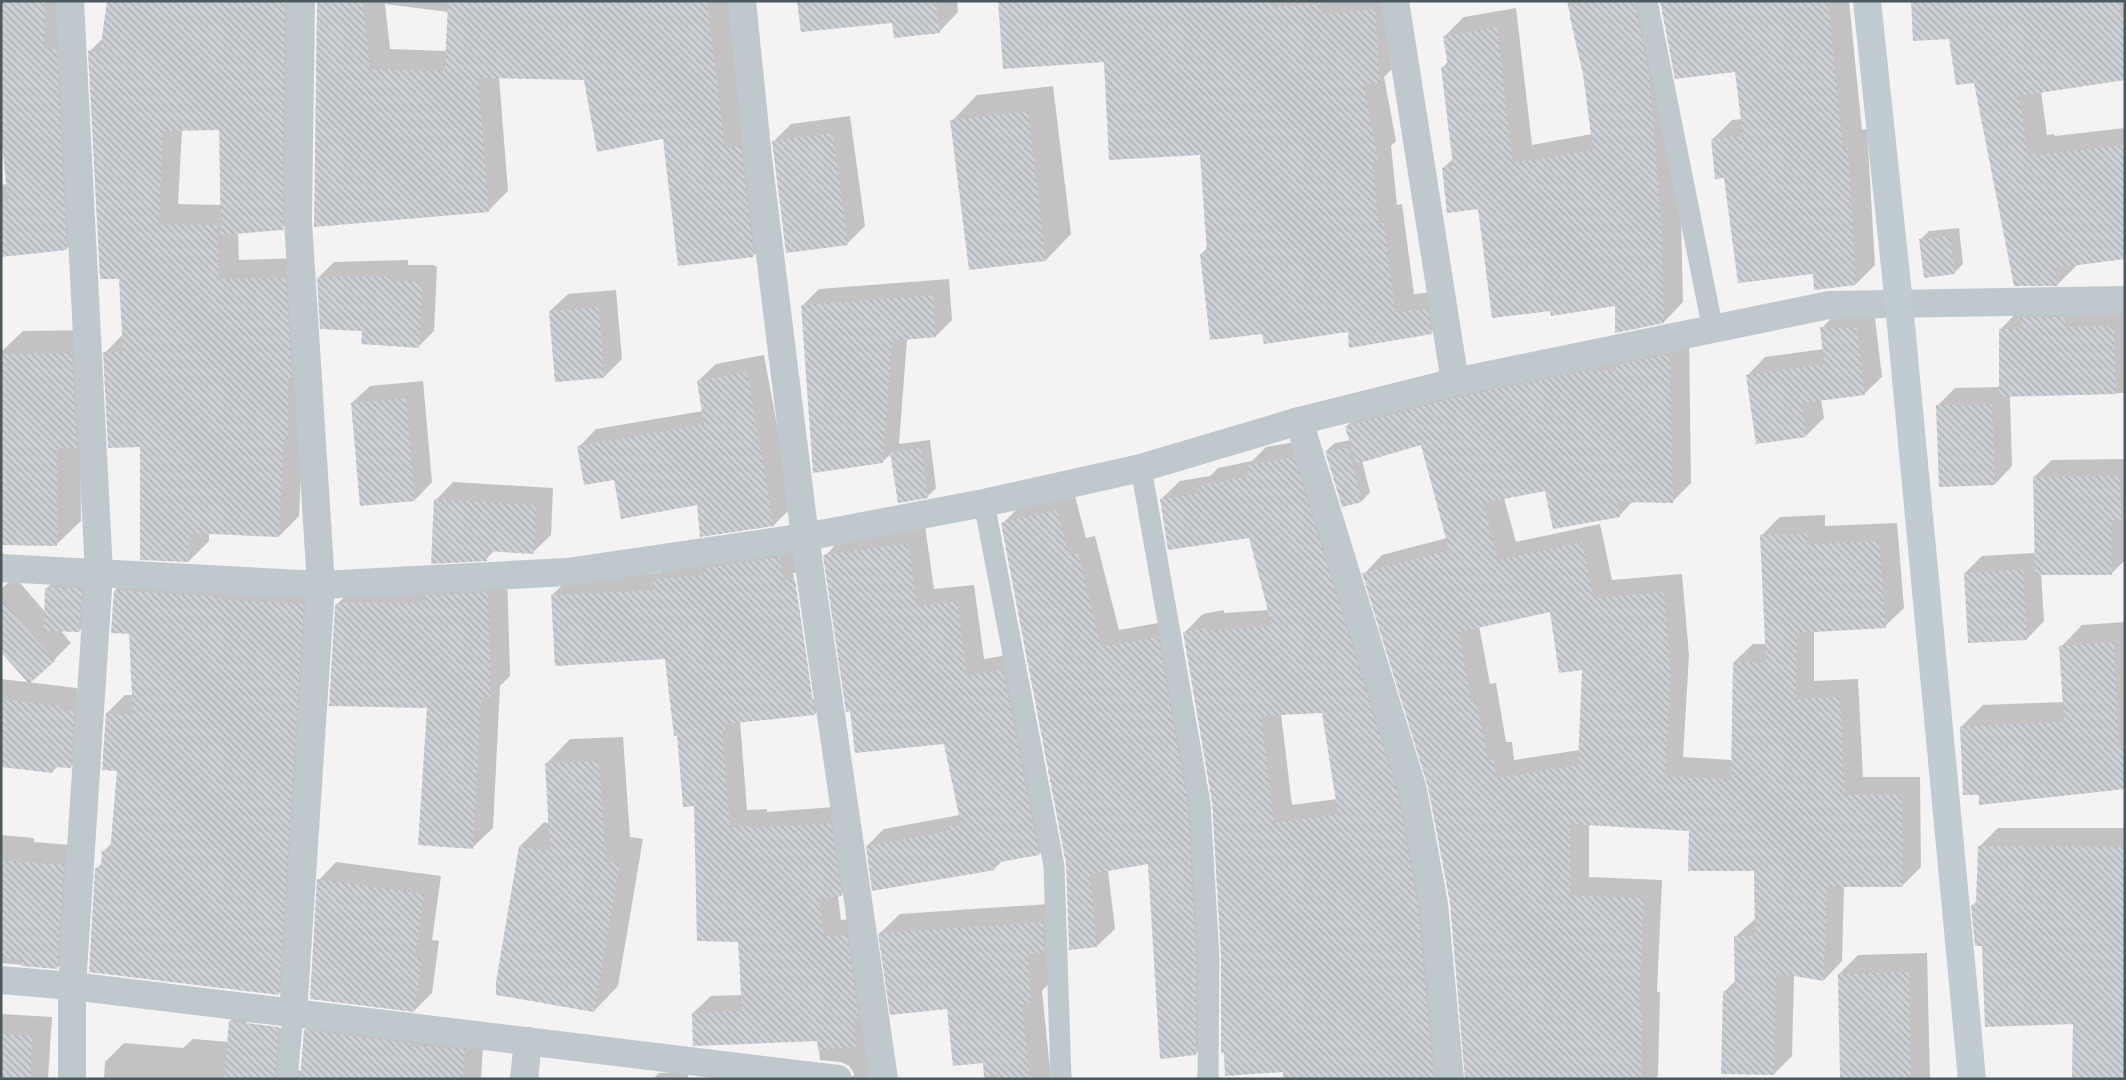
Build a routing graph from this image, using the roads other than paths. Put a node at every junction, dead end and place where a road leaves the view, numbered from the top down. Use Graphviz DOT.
graph roads {
  1 [pos="70,1"];
  2 [pos="301,1"];
  3 [pos="742,1"];
  4 [pos="1395,1"];
  5 [pos="1647,1"];
  6 [pos="1867,1"];
  7 [pos="2125,300"];
  8 [pos="1899,304"];
  9 [pos="1713,330"];
  10 [pos="1454,382"];
  11 [pos="1299,422"];
  12 [pos="1141,468"];
  13 [pos="984,503"];
  14 [pos="805,536"];
  15 [pos="1,568"];
  16 [pos="99,573"];
  17 [pos="321,585"];
  18 [pos="1,980"];
  19 [pos="72,986"];
  20 [pos="293,1014"];
  21 [pos="528,1041"];
  22 [pos="710,1071"];
  23 [pos="72,1079"];
  24 [pos="287,1079"];
  25 [pos="524,1079"];
  26 [pos="838,1079"];
  27 [pos="884,1079"];
  28 [pos="1061,1079"];
  29 [pos="1208,1079"];
  30 [pos="1450,1079"];
  31 [pos="1972,1079"];
  1 -- 16 [label="street"];
  2 -- 17 [label="street"];
  3 -- 14 [label="street"];
  4 -- 10 [label="street"];
  5 -- 9 [label="lane"];
  6 -- 8 [label="street"];
  7 -- 8 [label="street"];
  8 -- 9 [label="street"];
  8 -- 31 [label="street"];
  9 -- 10 [label="street"];
  10 -- 11 [label="street"];
  11 -- 12 [label="street"];
  11 -- 30 [label="street"];
  12 -- 13 [label="street"];
  12 -- 29 [label="lane"];
  13 -- 14 [label="street"];
  13 -- 28 [label="lane"];
  14 -- 17 [label="street"];
  14 -- 27 [label="street"];
  15 -- 16 [label="street"];
  16 -- 17 [label="street"];
  16 -- 19 [label="street"];
  17 -- 20 [label="street"];
  18 -- 19 [label="street"];
  19 -- 20 [label="street"];
  19 -- 23 [label="street"];
  20 -- 21 [label="street"];
  20 -- 24 [label="lane"];
  21 -- 22 [label="street"];
  21 -- 25 [label="street"];
  22 -- 26 [label="street"];
}
